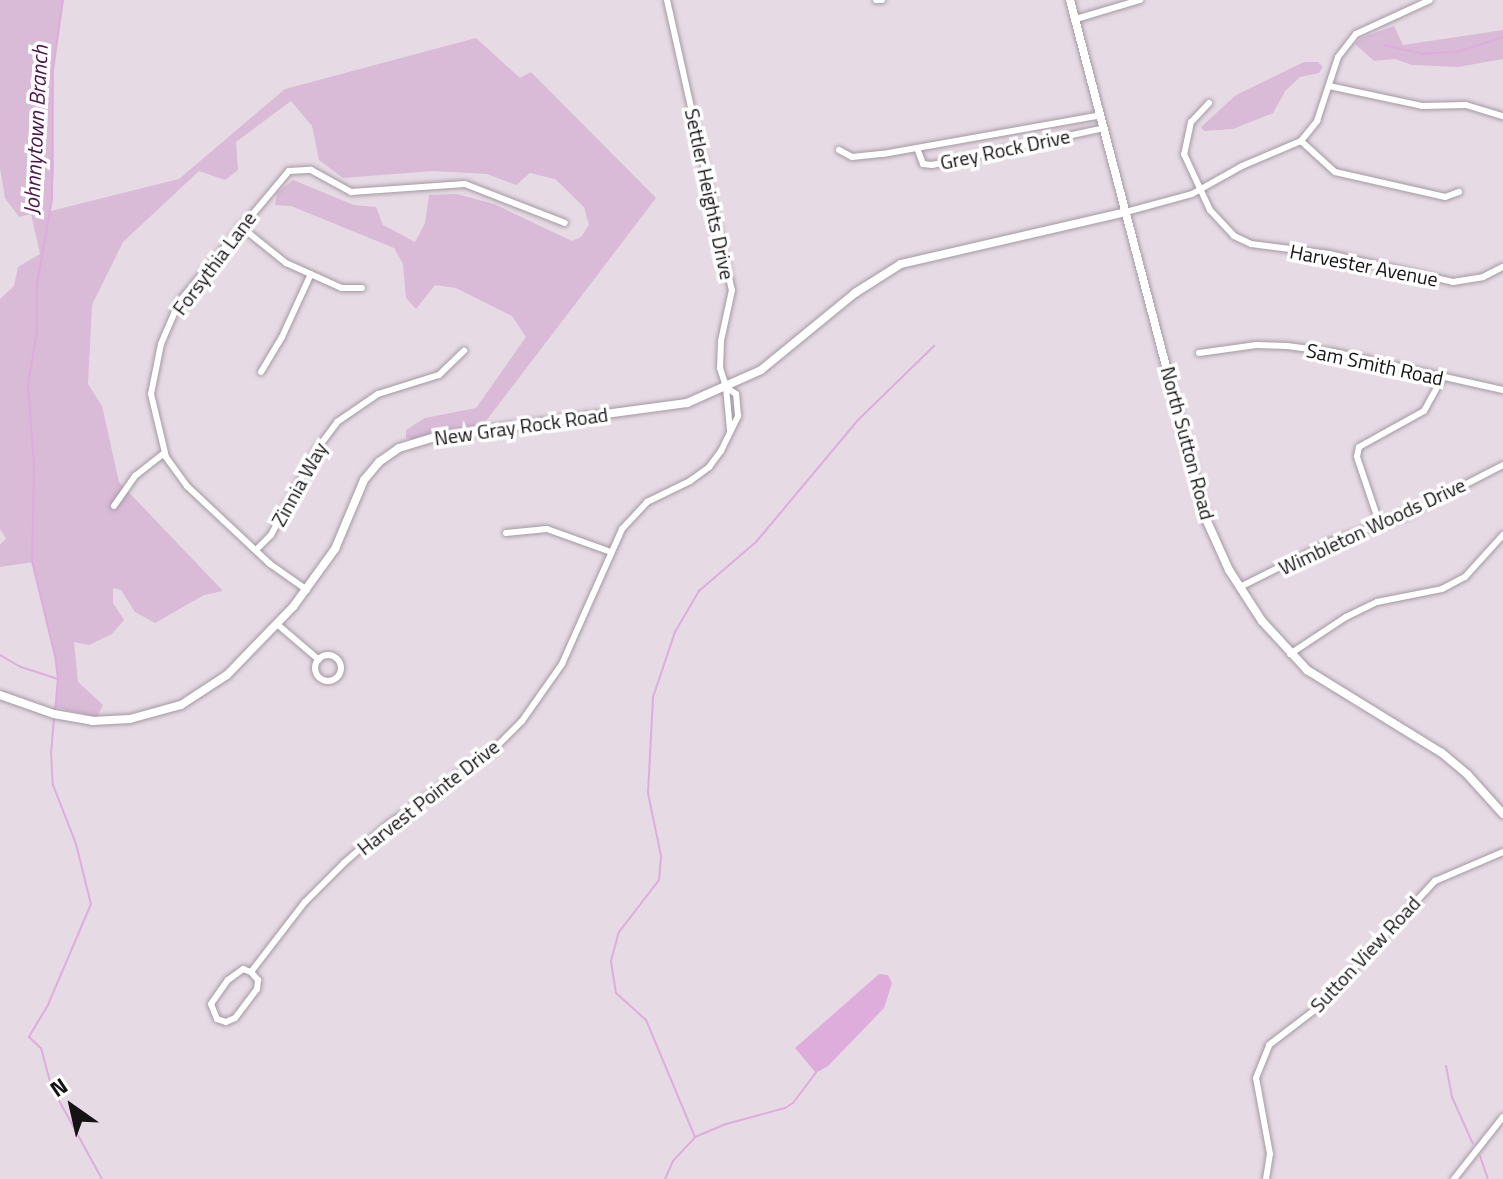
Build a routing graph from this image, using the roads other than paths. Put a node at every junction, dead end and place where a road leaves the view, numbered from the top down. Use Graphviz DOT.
graph roads {
  1 [pos="667,0"];
  2 [pos="1140,0"];
  3 [pos="1430,0"];
  4 [pos="1073,10"];
  5 [pos="1329,86"];
  6 [pos="1209,103"];
  7 [pos="1101,115"];
  8 [pos="1503,116"];
  9 [pos="1104,128"];
  10 [pos="1301,141"];
  11 [pos="917,148"];
  12 [pos="839,150"];
  13 [pos="1200,190"];
  14 [pos="1459,192"];
  15 [pos="1126,212"];
  16 [pos="565,223"];
  17 [pos="240,226"];
  18 [pos="1503,267"];
  19 [pos="311,274"];
  20 [pos="362,288"];
  21 [pos="464,351"];
  22 [pos="1199,353"];
  23 [pos="261,372"];
  24 [pos="1442,379"];
  25 [pos="726,387"];
  26 [pos="1503,390"];
  27 [pos="730,430"];
  28 [pos="164,453"];
  29 [pos="1503,465"];
  30 [pos="114,506"];
  31 [pos="1380,525"];
  32 [pos="506,533"];
  33 [pos="1503,535"];
  34 [pos="256,550"];
  35 [pos="611,552"];
  36 [pos="1240,587"];
  37 [pos="307,590"];
  38 [pos="277,624"];
  39 [pos="1290,654"];
  40 [pos="319,660"];
  41 [pos="0,695"];
  42 [pos="1503,814"];
  43 [pos="1503,852"];
  44 [pos="251,972"];
  45 [pos="1503,1117"];
  46 [pos="1266,1179"];
  47 [pos="1454,1179"];
  1 -- 25 [label="street, Settler Heights Drive"];
  2 -- 4 [label="street"];
  3 -- 5 [label="street"];
  4 -- 7 [label="street, North Sutton Road"];
  5 -- 8 [label="street"];
  5 -- 10 [label="street"];
  6 -- 13 [label="street, Harvester Avenue"];
  7 -- 9 [label="street, North Sutton Road"];
  7 -- 11 [label="street, Grey Rock Drive"];
  9 -- 11 [label="street, Grey Rock Drive"];
  9 -- 15 [label="street, North Sutton Road"];
  10 -- 13 [label="street"];
  10 -- 14 [label="street"];
  11 -- 12 [label="street, Grey Rock Drive"];
  13 -- 15 [label="street"];
  13 -- 18 [label="street, Harvester Avenue"];
  15 -- 25 [label="street, New Gray Rock Road"];
  15 -- 36 [label="street, North Sutton Road"];
  16 -- 17 [label="street, Forsythia Lane"];
  17 -- 19 [label="street"];
  17 -- 28 [label="street, Forsythia Lane"];
  19 -- 20 [label="street"];
  19 -- 23 [label="street"];
  21 -- 34 [label="street, Zinnia Way"];
  22 -- 24 [label="street, Sam Smith Road"];
  24 -- 26 [label="street, Sam Smith Road"];
  24 -- 31 [label="street"];
  25 -- 27 [label="street"];
  25 -- 27 [label="street"];
  25 -- 37 [label="street, New Gray Rock Road"];
  27 -- 35 [label="street, Harvest Pointe Drive"];
  28 -- 30 [label="street"];
  28 -- 34 [label="street, Forsythia Lane"];
  29 -- 31 [label="street, Wimbleton Woods Drive"];
  31 -- 36 [label="street, Wimbleton Woods Drive"];
  32 -- 35 [label="street"];
  33 -- 39 [label="street"];
  34 -- 37 [label="street, Forsythia Lane"];
  35 -- 44 [label="street, Harvest Pointe Drive"];
  36 -- 39 [label="street, North Sutton Road"];
  37 -- 38 [label="street, New Gray Rock Road"];
  38 -- 40 [label="street"];
  38 -- 41 [label="street, New Gray Rock Road"];
  39 -- 42 [label="street, North Sutton Road"];
  40 -- 40 [label="street"];
  43 -- 46 [label="street, Sutton View Road"];
  44 -- 44 [label="street, Harvest Pointe Drive"];
  45 -- 47 [label="street"];
}
